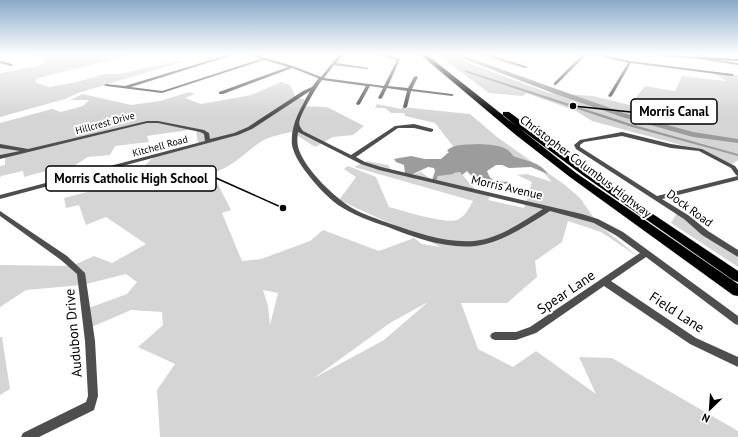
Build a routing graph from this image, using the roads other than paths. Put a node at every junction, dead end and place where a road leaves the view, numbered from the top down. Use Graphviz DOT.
graph roads {
  1 [pos="163,75"];
  2 [pos="215,75"];
  3 [pos="269,75"];
  4 [pos="306,75"];
  5 [pos="324,75"];
  6 [pos="392,75"];
  7 [pos="449,75"];
  8 [pos="458,75"];
  9 [pos="564,75"];
  10 [pos="622,75"];
  11 [pos="416,77"];
  12 [pos="318,83"];
  13 [pos="555,84"];
  14 [pos="106,85"];
  15 [pos="369,85"];
  16 [pos="124,87"];
  17 [pos="386,87"];
  18 [pos="409,90"];
  19 [pos="221,93"];
  20 [pos="452,95"];
  21 [pos="610,96"];
  22 [pos="380,98"];
  23 [pos="358,104"];
  24 [pos="406,107"];
  25 [pos="297,124"];
  26 [pos="431,130"];
  27 [pos="208,142"];
  28 [pos="0,146"];
  29 [pos="30,151"];
  30 [pos="0,157"];
  31 [pos="352,157"];
  32 [pos="738,174"];
  33 [pos="738,178"];
  34 [pos="0,197"];
  35 [pos="656,198"];
  36 [pos="550,208"];
  37 [pos="0,213"];
  38 [pos="646,253"];
  39 [pos="738,254"];
  40 [pos="738,277"];
  41 [pos="604,281"];
  42 [pos="738,291"];
  43 [pos="738,321"];
  44 [pos="495,336"];
  45 [pos="738,362"];
  46 [pos="27,437"];
  1 -- 16 [label="street"];
  2 -- 16 [label="street"];
  3 -- 19 [label="street"];
  4 -- 12 [label="street"];
  5 -- 12 [label="street"];
  6 -- 17 [label="street"];
  7 -- 42 [label="highway, Christopher Columbus Highway"];
  8 -- 40 [label="highway, Christopher Columbus Highway"];
  9 -- 13 [label="street"];
  10 -- 21 [label="street"];
  11 -- 18 [label="street"];
  12 -- 15 [label="street"];
  12 -- 25 [label="street"];
  12 -- 27 [label="street, Kitchell Road"];
  14 -- 16 [label="street"];
  15 -- 17 [label="street"];
  15 -- 23 [label="street"];
  17 -- 18 [label="street"];
  17 -- 22 [label="street"];
  18 -- 20 [label="street"];
  18 -- 24 [label="street"];
  25 -- 31 [label="street, Morris Avenue"];
  25 -- 36 [label="street"];
  26 -- 31 [label="street"];
  27 -- 29 [label="street, Hillcrest Drive"];
  27 -- 34 [label="street, Kitchell Road"];
  28 -- 29 [label="street"];
  29 -- 30 [label="street, Hillcrest Drive"];
  31 -- 36 [label="street, Morris Avenue"];
  32 -- 35 [label="street"];
  33 -- 35 [label="street, Dock Road"];
  35 -- 39 [label="street, Dock Road"];
  36 -- 38 [label="street, Morris Avenue"];
  37 -- 46 [label="street, Audubon Drive"];
  38 -- 41 [label="street, Spear Lane"];
  38 -- 43 [label="street, Morris Avenue"];
  41 -- 44 [label="street, Spear Lane"];
  41 -- 45 [label="street, Field Lane"];
}
